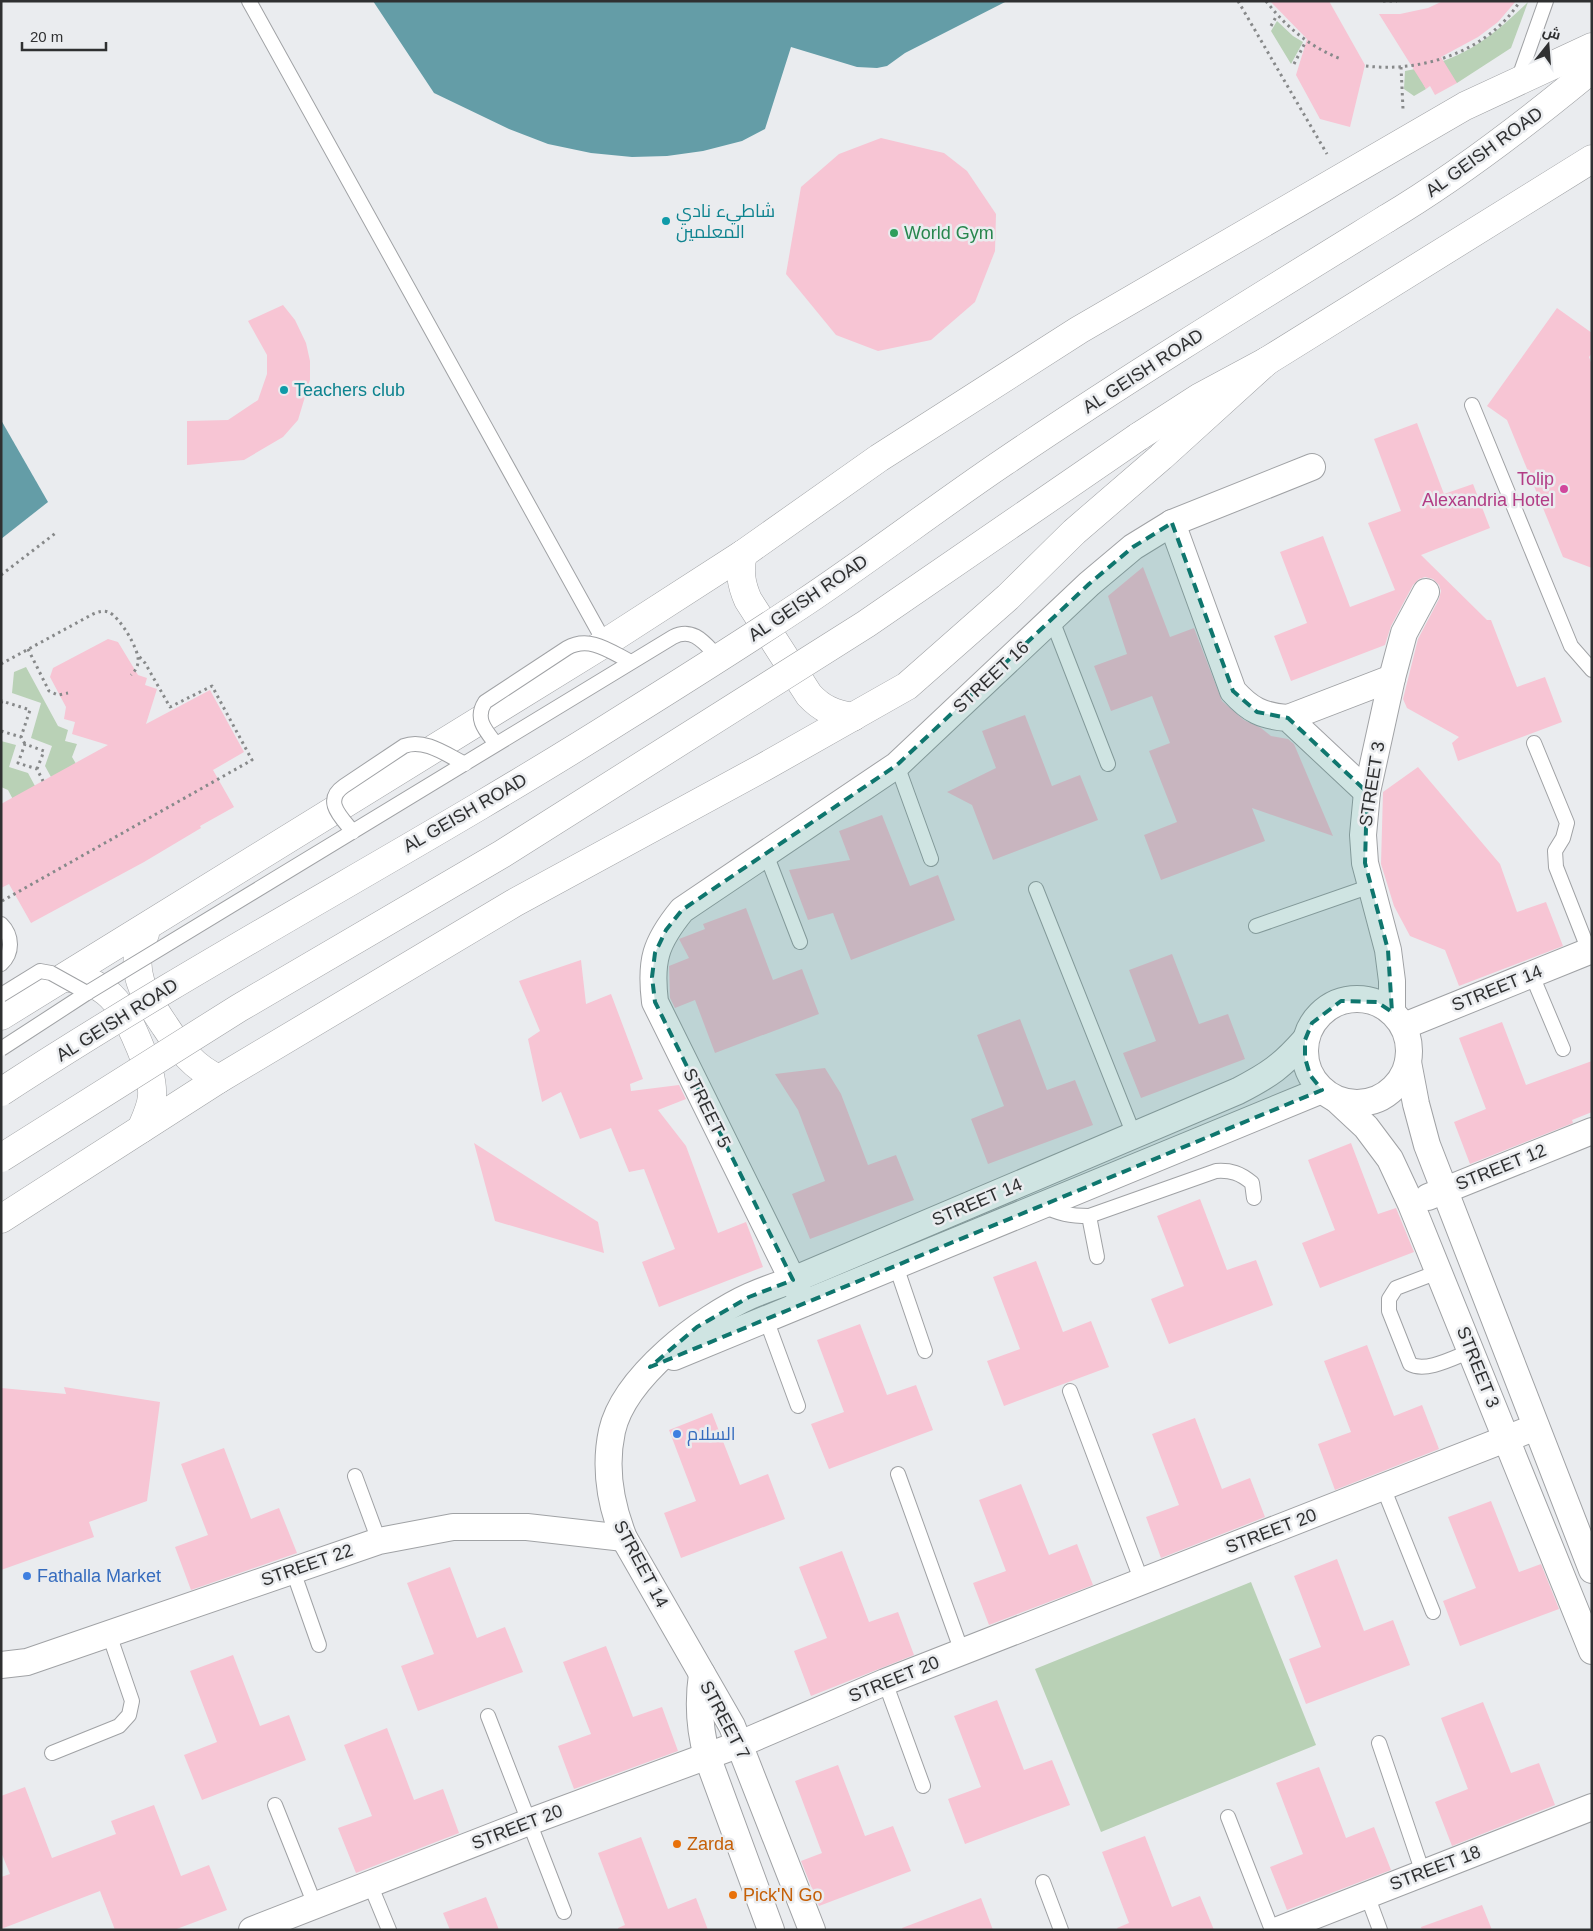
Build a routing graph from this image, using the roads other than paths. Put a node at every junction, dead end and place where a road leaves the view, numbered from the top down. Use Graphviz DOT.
graph roads {
  1 [pos="249,1"];
  2 [pos="1546,1"];
  3 [pos="1592,47"];
  4 [pos="1592,68"];
  5 [pos="1518,80"];
  6 [pos="1592,158"];
  7 [pos="1267,361"];
  8 [pos="1472,405"];
  9 [pos="1312,467"];
  10 [pos="1172,523"];
  11 [pos="743,554"];
  12 [pos="1426,592"];
  13 [pos="1052,620"];
  14 [pos="606,643"];
  15 [pos="719,658"];
  16 [pos="631,662"];
  17 [pos="1592,670"];
  18 [pos="1392,678"];
  19 [pos="853,717"];
  20 [pos="1288,718"];
  21 [pos="1534,743"];
  22 [pos="496,744"];
  23 [pos="465,764"];
  24 [pos="1108,764"];
  25 [pos="897,765"];
  26 [pos="1367,792"];
  27 [pos="353,832"];
  28 [pos="766,854"];
  29 [pos="931,859"];
  30 [pos="1371,886"];
  31 [pos="1036,889"];
  32 [pos="682,910"];
  33 [pos="1,924"];
  34 [pos="150,926"];
  35 [pos="1256,926"];
  36 [pos="800,942"];
  37 [pos="1591,950"];
  38 [pos="1,964"];
  39 [pos="1531,973"];
  40 [pos="61,978"];
  41 [pos="87,993"];
  42 [pos="1,995"];
  43 [pos="1,1016"];
  44 [pos="1398,1019"];
  45 [pos="1305,1040"];
  46 [pos="1,1049"];
  47 [pos="1563,1049"];
  48 [pos="1408,1062"];
  49 [pos="219,1078"];
  50 [pos="1,1092"];
  51 [pos="1329,1095"];
  52 [pos="141,1129"];
  53 [pos="1592,1131"];
  54 [pos="1134,1135"];
  55 [pos="1,1158"];
  56 [pos="1443,1191"];
  57 [pos="1254,1198"];
  58 [pos="1411,1204"];
  59 [pos="1042,1205"];
  60 [pos="1089,1216"];
  61 [pos="1,1219"];
  62 [pos="1097,1257"];
  63 [pos="896,1266"];
  64 [pos="1438,1272"];
  65 [pos="793,1280"];
  66 [pos="804,1303"];
  67 [pos="766,1319"];
  68 [pos="925,1351"];
  69 [pos="1471,1351"];
  70 [pos="650,1367"];
  71 [pos="1070,1392"];
  72 [pos="798,1406"];
  73 [pos="1536,1427"];
  74 [pos="1506,1439"];
  75 [pos="898,1474"];
  76 [pos="355,1476"];
  77 [pos="1383,1487"];
  78 [pos="1583,1524"];
  79 [pos="624,1538"];
  80 [pos="379,1541"];
  81 [pos="1592,1570"];
  82 [pos="293,1571"];
  83 [pos="1142,1582"];
  84 [pos="1433,1612"];
  85 [pos="109,1634"];
  86 [pos="319,1646"];
  87 [pos="1592,1651"];
  88 [pos="962,1652"];
  89 [pos="1,1665"];
  90 [pos="702,1674"];
  91 [pos="885,1682"];
  92 [pos="488,1716"];
  93 [pos="1379,1743"];
  94 [pos="740,1744"];
  95 [pos="52,1753"];
  96 [pos="707,1756"];
  97 [pos="923,1786"];
  98 [pos="275,1805"];
  99 [pos="1592,1807"];
  100 [pos="1228,1817"];
  101 [pos="529,1822"];
  102 [pos="1423,1873"];
  103 [pos="1043,1882"];
  104 [pos="370,1884"];
  105 [pos="1366,1895"];
  106 [pos="316,1905"];
  107 [pos="564,1912"];
  108 [pos="252,1930"];
  109 [pos="389,1930"];
  110 [pos="771,1930"];
  111 [pos="812,1930"];
  112 [pos="1061,1930"];
  113 [pos="1272,1930"];
  114 [pos="1278,1930"];
  115 [pos="1380,1930"];
  1 -- 14 [label="lane"];
  2 -- 5 [label="lane"];
  3 -- 5 [label="highway"];
  4 -- 15 [label="highway, AL GEISH ROAD, bridge"];
  5 -- 11 [label="highway"];
  6 -- 7 [label="highway"];
  7 -- 19 [label="highway"];
  7 -- 55 [label="highway, bridge"];
  8 -- 17 [label="lane"];
  9 -- 10 [label="street, STREET 16"];
  10 -- 13 [label="street, STREET 16"];
  10 -- 20 [label="street"];
  11 -- 14 [label="highway"];
  11 -- 19 [label="highway"];
  12 -- 18 [label="street, STREET 3"];
  13 -- 24 [label="lane"];
  13 -- 25 [label="street, STREET 16"];
  14 -- 34 [label="highway"];
  15 -- 16 [label="lane, bridge"];
  15 -- 50 [label="highway, AL GEISH ROAD, bridge"];
  16 -- 22 [label="lane, bridge"];
  16 -- 22 [label="lane, bridge"];
  18 -- 20 [label="street"];
  18 -- 26 [label="street, STREET 3"];
  19 -- 49 [label="highway"];
  20 -- 26 [label="street"];
  21 -- 37 [label="lane"];
  22 -- 23 [label="lane, bridge"];
  23 -- 27 [label="lane, bridge"];
  23 -- 27 [label="lane, bridge"];
  25 -- 28 [label="street, STREET 16"];
  25 -- 29 [label="lane"];
  26 -- 30 [label="street, STREET 3"];
  27 -- 41 [label="lane, bridge"];
  28 -- 32 [label="street, STREET 16"];
  28 -- 36 [label="lane"];
  30 -- 35 [label="lane"];
  30 -- 44 [label="street, STREET 3"];
  31 -- 54 [label="lane"];
  32 -- 65 [label="street, STREET 5"];
  33 -- 38 [label="lane"];
  34 -- 40 [label="highway"];
  34 -- 49 [label="highway"];
  37 -- 39 [label="street, STREET 14"];
  39 -- 44 [label="street, STREET 14"];
  39 -- 47 [label="lane"];
  40 -- 43 [label="highway"];
  40 -- 52 [label="highway"];
  41 -- 42 [label="lane, bridge"];
  41 -- 46 [label="lane, bridge"];
  44 -- 45 [label="street"];
  44 -- 48 [label="street"];
  45 -- 51 [label="street"];
  45 -- 54 [label="street, STREET 14"];
  48 -- 51 [label="street"];
  48 -- 56 [label="street, STREET 3"];
  49 -- 52 [label="highway"];
  51 -- 58 [label="street, STREET 3"];
  51 -- 59 [label="street, STREET 14"];
  52 -- 61 [label="highway"];
  53 -- 56 [label="street, STREET 12"];
  54 -- 65 [label="street, STREET 14"];
  56 -- 58 [label="street, STREET 12"];
  56 -- 73 [label="street, STREET 3"];
  57 -- 60 [label="lane"];
  58 -- 64 [label="street, STREET 3"];
  59 -- 60 [label="lane"];
  59 -- 63 [label="street, STREET 14"];
  60 -- 62 [label="lane"];
  63 -- 66 [label="street, STREET 14"];
  63 -- 68 [label="lane"];
  64 -- 69 [label="street, STREET 3"];
  64 -- 69 [label="lane"];
  65 -- 66 [label="street, STREET 5"];
  65 -- 70 [label="street, STREET 14"];
  66 -- 67 [label="street, STREET 14"];
  67 -- 70 [label="street, STREET 14"];
  67 -- 72 [label="lane"];
  69 -- 74 [label="street, STREET 3"];
  70 -- 79 [label="street, STREET 14"];
  71 -- 83 [label="lane"];
  73 -- 74 [label="street, STREET 20"];
  73 -- 78 [label="street, STREET 3"];
  74 -- 77 [label="street, STREET 20"];
  74 -- 87 [label="street, STREET 3"];
  75 -- 88 [label="lane"];
  76 -- 80 [label="lane"];
  77 -- 83 [label="street, STREET 20"];
  77 -- 84 [label="lane"];
  78 -- 81 [label="street, STREET 3"];
  79 -- 80 [label="street, STREET 22"];
  79 -- 90 [label="street, STREET 14"];
  80 -- 82 [label="street, STREET 22"];
  82 -- 85 [label="street, STREET 22"];
  82 -- 86 [label="lane"];
  83 -- 88 [label="street, STREET 20"];
  85 -- 89 [label="street, STREET 22"];
  85 -- 95 [label="lane"];
  88 -- 91 [label="street, STREET 20"];
  90 -- 94 [label="street, STREET 7"];
  90 -- 96 [label="street, STREET 7"];
  91 -- 94 [label="street, STREET 20"];
  91 -- 97 [label="lane"];
  92 -- 101 [label="lane"];
  93 -- 102 [label="lane"];
  94 -- 96 [label="street, STREET 20"];
  94 -- 111 [label="street, STREET 7"];
  96 -- 101 [label="street, STREET 20"];
  96 -- 110 [label="street, STREET 7"];
  98 -- 106 [label="lane"];
  99 -- 102 [label="street, STREET 18"];
  100 -- 113 [label="lane"];
  101 -- 104 [label="street, STREET 20"];
  101 -- 107 [label="lane"];
  102 -- 105 [label="street, STREET 18"];
  103 -- 112 [label="lane"];
  104 -- 106 [label="street, STREET 20"];
  104 -- 109 [label="lane"];
  105 -- 114 [label="street, STREET 18"];
  105 -- 115 [label="lane"];
  106 -- 108 [label="street, STREET 20"];
}
